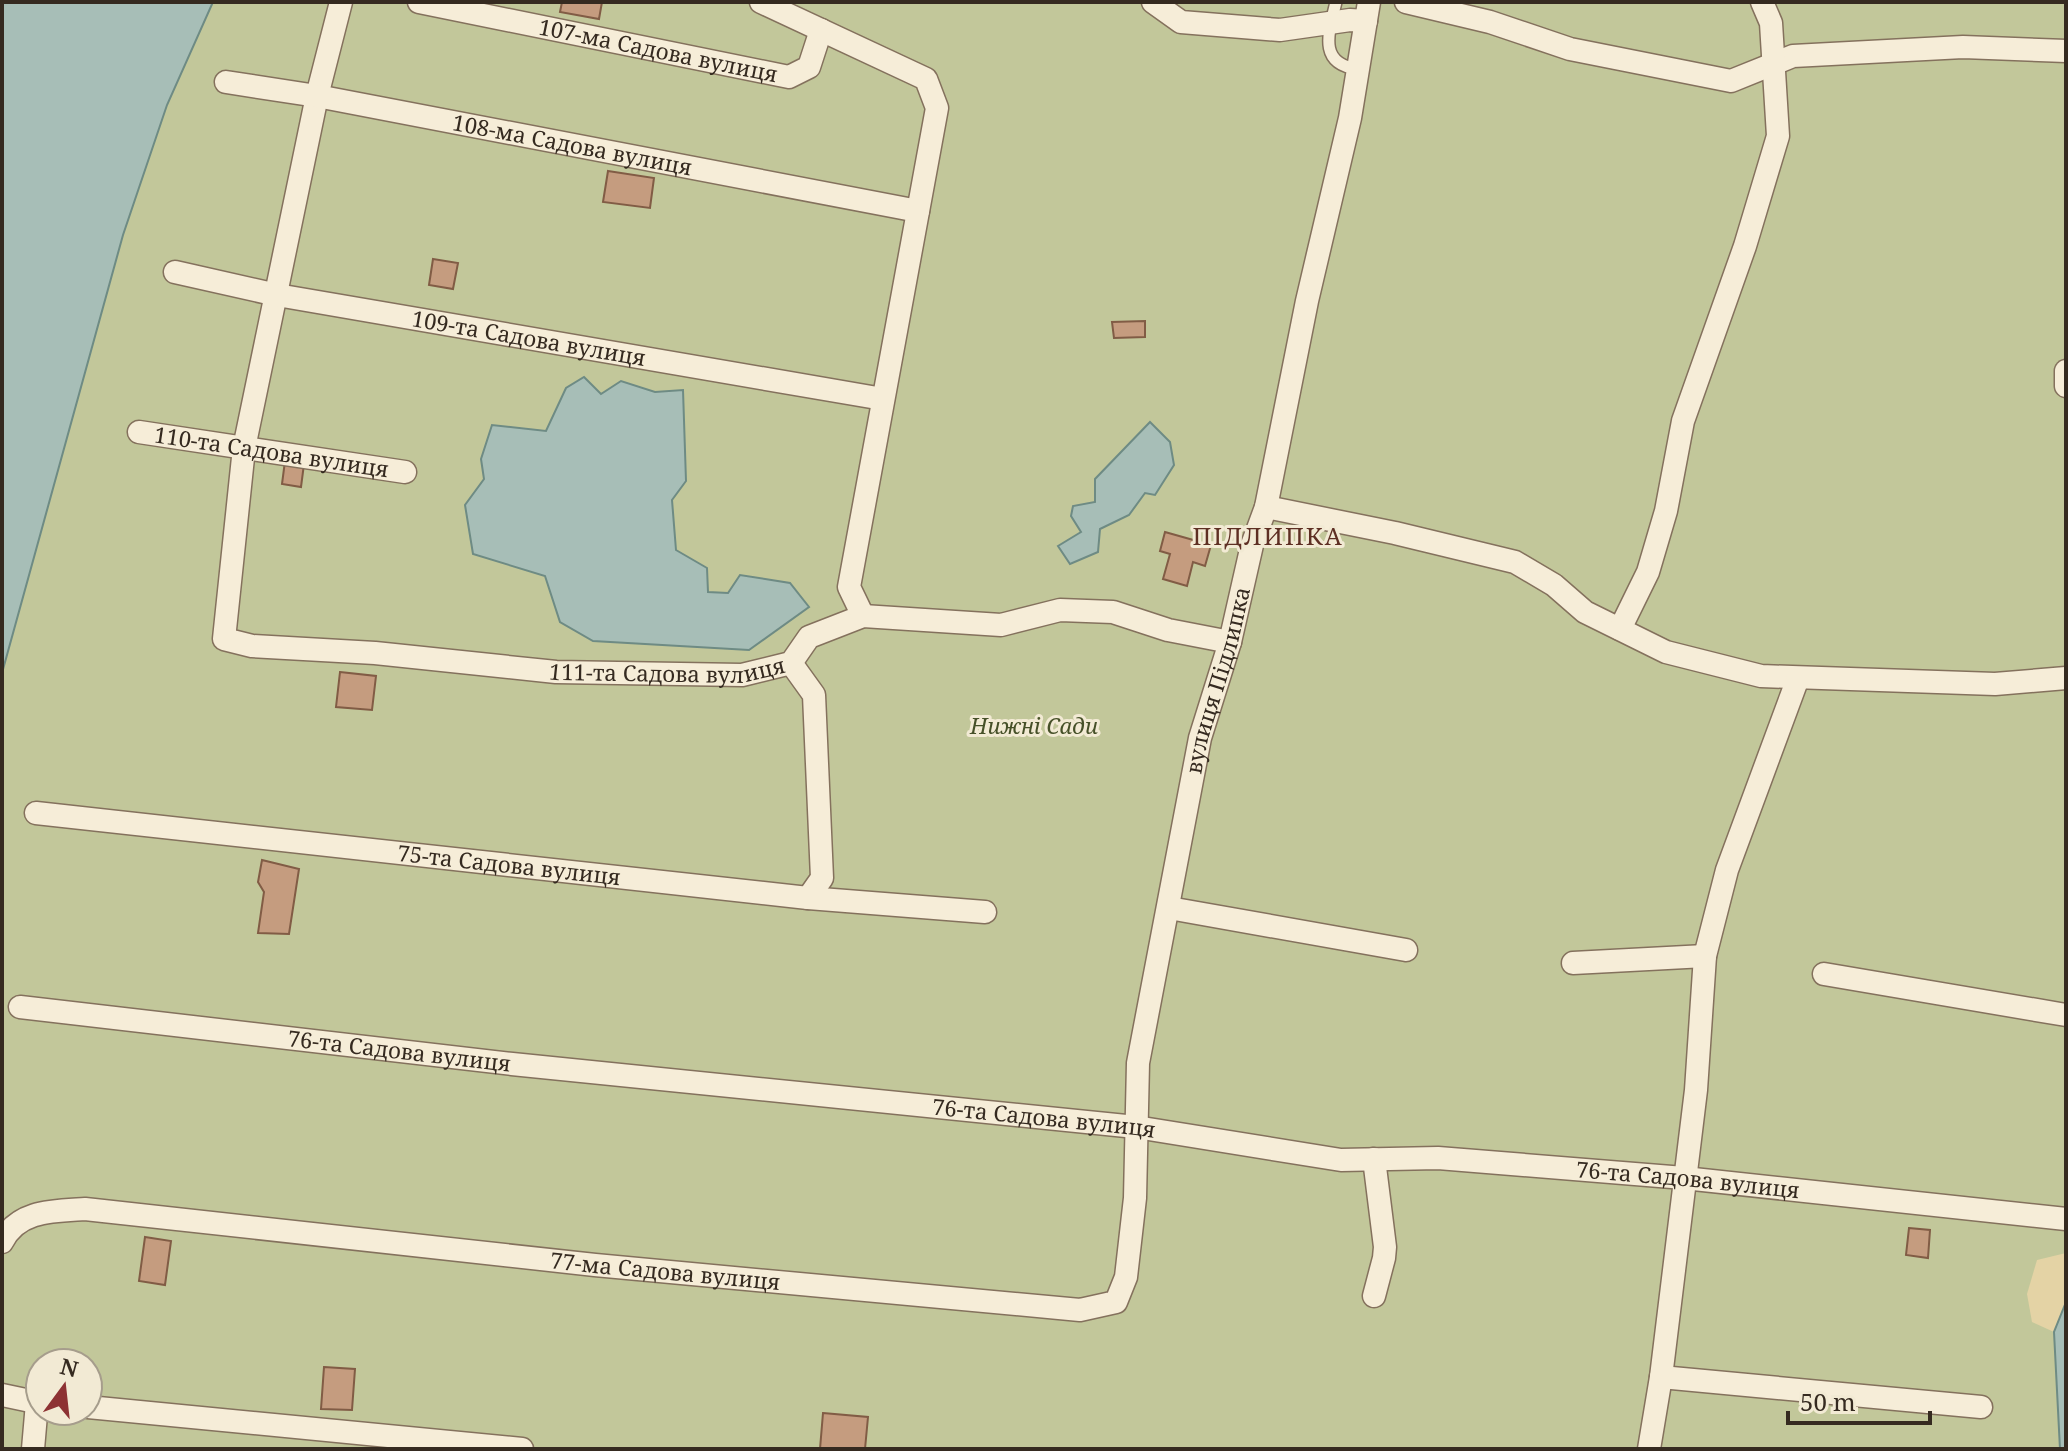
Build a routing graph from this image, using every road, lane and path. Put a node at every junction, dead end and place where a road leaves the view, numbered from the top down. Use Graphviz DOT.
graph roads {
  1 [pos="341,2"];
  2 [pos="419,2"];
  3 [pos="761,2"];
  4 [pos="1153,2"];
  5 [pos="1406,2"];
  6 [pos="1762,2"];
  7 [pos="1333,12"];
  8 [pos="1367,12"];
  9 [pos="821,30"];
  10 [pos="2066,51"];
  11 [pos="1775,63"];
  12 [pos="1358,69"];
  13 [pos="226,82"];
  14 [pos="317,96"];
  15 [pos="918,211"];
  16 [pos="175,272"];
  17 [pos="277,295"];
  18 [pos="2066,371"];
  19 [pos="2066,386"];
  20 [pos="883,399"];
  21 [pos="139,432"];
  22 [pos="244,448"];
  23 [pos="405,472"];
  24 [pos="1266,507"];
  25 [pos="863,616"];
  26 [pos="1620,629"];
  27 [pos="1230,642"];
  28 [pos="791,663"];
  29 [pos="1798,678"];
  30 [pos="2066,678"];
  31 [pos="36,813"];
  32 [pos="808,898"];
  33 [pos="1169,908"];
  34 [pos="985,912"];
  35 [pos="1406,950"];
  36 [pos="1705,956"];
  37 [pos="1573,963"];
  38 [pos="1824,974"];
  39 [pos="20,1007"];
  40 [pos="2066,1015"];
  41 [pos="1136,1127"];
  42 [pos="1374,1159"];
  43 [pos="1684,1178"];
  44 [pos="2066,1219"];
  45 [pos="2,1242"];
  46 [pos="1374,1296"];
  47 [pos="1661,1377"];
  48 [pos="2,1395"];
  49 [pos="24,1400"];
  50 [pos="1981,1407"];
  51 [pos="104,1409"];
  52 [pos="35,1427"];
  53 [pos="33,1449"];
  54 [pos="522,1449"];
  55 [pos="1649,1449"];
  1 -- 14 [label="street"];
  2 -- 9 [label="street, 107-ма Садова вулиця"];
  3 -- 9 [label="street"];
  4 -- 7 [label="street"];
  5 -- 11 [label="street"];
  6 -- 11 [label="street"];
  7 -- 8 [label="street"];
  7 -- 12 [label="lane"];
  8 -- 12 [label="street, вулиця Підлипка"];
  9 -- 15 [label="street"];
  10 -- 11 [label="street"];
  11 -- 26 [label="street"];
  12 -- 24 [label="street, вулиця Підлипка"];
  13 -- 14 [label="street, 108-ма Садова вулиця"];
  14 -- 15 [label="street, 108-ма Садова вулиця"];
  14 -- 17 [label="street"];
  15 -- 20 [label="street"];
  16 -- 17 [label="street, 109-та Садова вулиця"];
  17 -- 20 [label="street, 109-та Садова вулиця"];
  17 -- 22 [label="street"];
  18 -- 19 [label="street"];
  20 -- 25 [label="street"];
  21 -- 22 [label="street, 110-та Садова вулиця"];
  22 -- 23 [label="street, 110-та Садова вулиця"];
  22 -- 28 [label="street, 111-та Садова вулиця"];
  24 -- 26 [label="street"];
  24 -- 27 [label="street, вулиця Підлипка"];
  25 -- 27 [label="street, 111-та Садова вулиця"];
  25 -- 28 [label="street, 111-та Садова вулиця"];
  26 -- 29 [label="street"];
  27 -- 33 [label="street, вулиця Підлипка"];
  28 -- 32 [label="street"];
  29 -- 30 [label="street"];
  29 -- 36 [label="street"];
  31 -- 32 [label="street, 75-та Садова вулиця"];
  32 -- 34 [label="street, 75-та Садова вулиця"];
  33 -- 35 [label="street"];
  33 -- 41 [label="street, вулиця Підлипка"];
  36 -- 37 [label="street"];
  36 -- 43 [label="street"];
  38 -- 40 [label="street"];
  39 -- 41 [label="street, 76-та Садова вулиця"];
  41 -- 42 [label="street, 76-та Садова вулиця"];
  41 -- 45 [label="street, 77-ма Садова вулиця"];
  42 -- 43 [label="street, 76-та Садова вулиця"];
  42 -- 46 [label="street"];
  43 -- 44 [label="street, 76-та Садова вулиця"];
  43 -- 47 [label="street"];
  47 -- 50 [label="street"];
  47 -- 55 [label="street"];
  48 -- 49 [label="street"];
  51 -- 54 [label="street"];
  52 -- 53 [label="street"];
}
